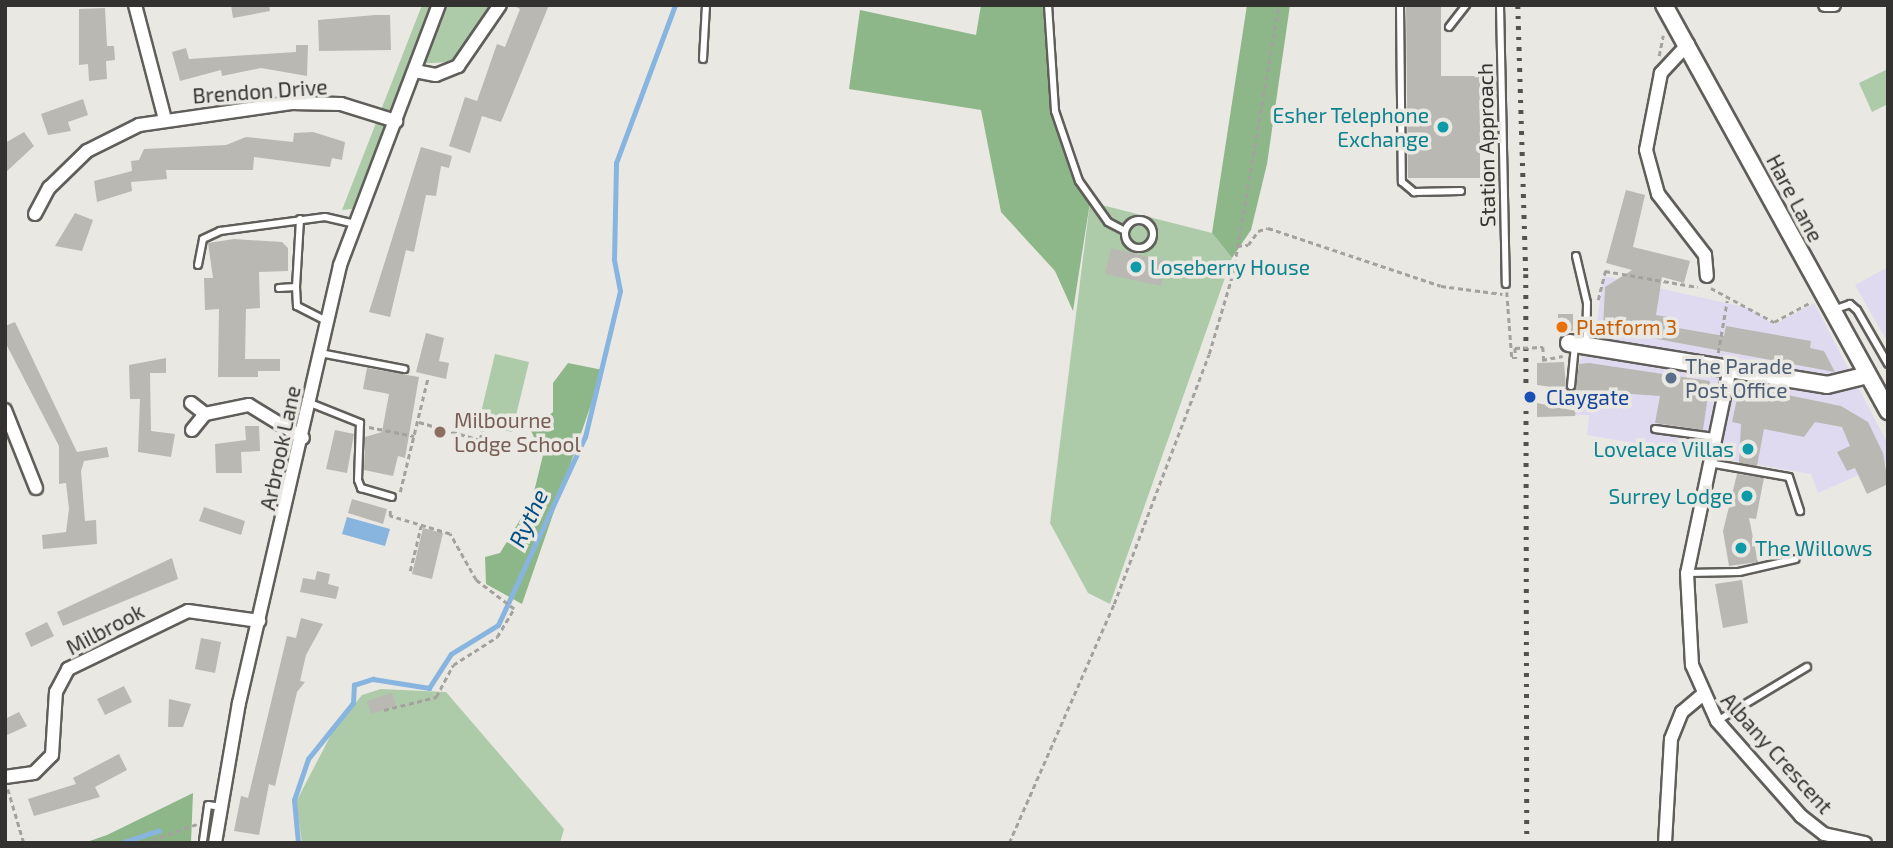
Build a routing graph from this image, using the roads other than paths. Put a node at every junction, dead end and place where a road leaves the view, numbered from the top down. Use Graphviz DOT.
graph roads {
  1 [pos="135,5"];
  2 [pos="439,5"];
  3 [pos="500,5"];
  4 [pos="706,5"];
  5 [pos="1048,5"];
  6 [pos="1400,5"];
  7 [pos="1466,5"];
  8 [pos="1500,5"];
  9 [pos="1825,5"];
  10 [pos="1834,5"];
  11 [pos="1666,8"];
  12 [pos="1449,27"];
  13 [pos="1688,44"];
  14 [pos="703,59"];
  15 [pos="415,71"];
  16 [pos="165,119"];
  17 [pos="396,121"];
  18 [pos="1461,191"];
  19 [pos="34,214"];
  20 [pos="300,219"];
  21 [pos="355,224"];
  22 [pos="1125,232"];
  23 [pos="1576,256"];
  24 [pos="198,265"];
  25 [pos="1707,276"];
  26 [pos="1506,284"];
  27 [pos="296,287"];
  28 [pos="279,288"];
  29 [pos="1831,310"];
  30 [pos="326,321"];
  31 [pos="1577,343"];
  32 [pos="319,352"];
  33 [pos="1888,364"];
  34 [pos="1723,366"];
  35 [pos="404,369"];
  36 [pos="1868,375"];
  37 [pos="1571,386"];
  38 [pos="191,403"];
  39 [pos="310,403"];
  40 [pos="5,410"];
  41 [pos="1888,411"];
  42 [pos="205,414"];
  43 [pos="1655,429"];
  44 [pos="192,430"];
  45 [pos="1714,437"];
  46 [pos="303,438"];
  47 [pos="1707,463"];
  48 [pos="36,488"];
  49 [pos="392,497"];
  50 [pos="1800,512"];
  51 [pos="1796,559"];
  52 [pos="1687,573"];
  53 [pos="259,621"];
  54 [pos="1807,667"];
  55 [pos="1701,696"];
  56 [pos="1717,721"];
  57 [pos="5,777"];
  58 [pos="222,807"];
  59 [pos="209,842"];
  60 [pos="1665,843"];
  61 [pos="1865,843"];
  1 -- 16 [label="street"];
  2 -- 15 [label="street, Arbrook Lane"];
  3 -- 15 [label="street"];
  4 -- 14 [label="lane"];
  5 -- 22 [label="lane"];
  6 -- 18 [label="lane"];
  7 -- 12 [label="lane"];
  8 -- 26 [label="lane, Station Approach"];
  9 -- 10 [label="street"];
  11 -- 13 [label="street, Hare Lane"];
  13 -- 25 [label="street"];
  13 -- 29 [label="street, Hare Lane"];
  15 -- 17 [label="street, Arbrook Lane"];
  16 -- 17 [label="street, Brendon Drive"];
  16 -- 19 [label="street, Brendon Drive"];
  17 -- 21 [label="street, Arbrook Lane"];
  20 -- 21 [label="lane"];
  20 -- 24 [label="lane"];
  20 -- 27 [label="lane"];
  21 -- 30 [label="street, Arbrook Lane"];
  22 -- 22 [label="lane"];
  23 -- 31 [label="lane"];
  27 -- 28 [label="lane"];
  27 -- 30 [label="lane"];
  29 -- 33 [label="lane"];
  29 -- 36 [label="street, Hare Lane"];
  30 -- 32 [label="street, Arbrook Lane"];
  31 -- 34 [label="street"];
  31 -- 37 [label="lane"];
  32 -- 35 [label="lane"];
  32 -- 39 [label="street, Arbrook Lane"];
  34 -- 36 [label="street"];
  34 -- 45 [label="street, Albany Crescent"];
  36 -- 41 [label="street, Hare Lane"];
  38 -- 42 [label="street"];
  39 -- 46 [label="street, Arbrook Lane"];
  39 -- 49 [label="lane"];
  40 -- 48 [label="street"];
  42 -- 44 [label="street"];
  42 -- 46 [label="street"];
  43 -- 45 [label="lane"];
  45 -- 47 [label="street, Albany Crescent"];
  46 -- 53 [label="street, Arbrook Lane"];
  47 -- 50 [label="lane"];
  47 -- 52 [label="street, Albany Crescent"];
  51 -- 52 [label="lane"];
  52 -- 55 [label="street, Albany Crescent"];
  53 -- 57 [label="street, Milbrook"];
  53 -- 58 [label="street, Arbrook Lane"];
  54 -- 56 [label="lane"];
  55 -- 56 [label="street, Albany Crescent"];
  55 -- 60 [label="street"];
  56 -- 61 [label="street, Albany Crescent"];
  58 -- 59 [label="street, Arbrook Lane"];
  58 -- 59 [label="lane"];
}
